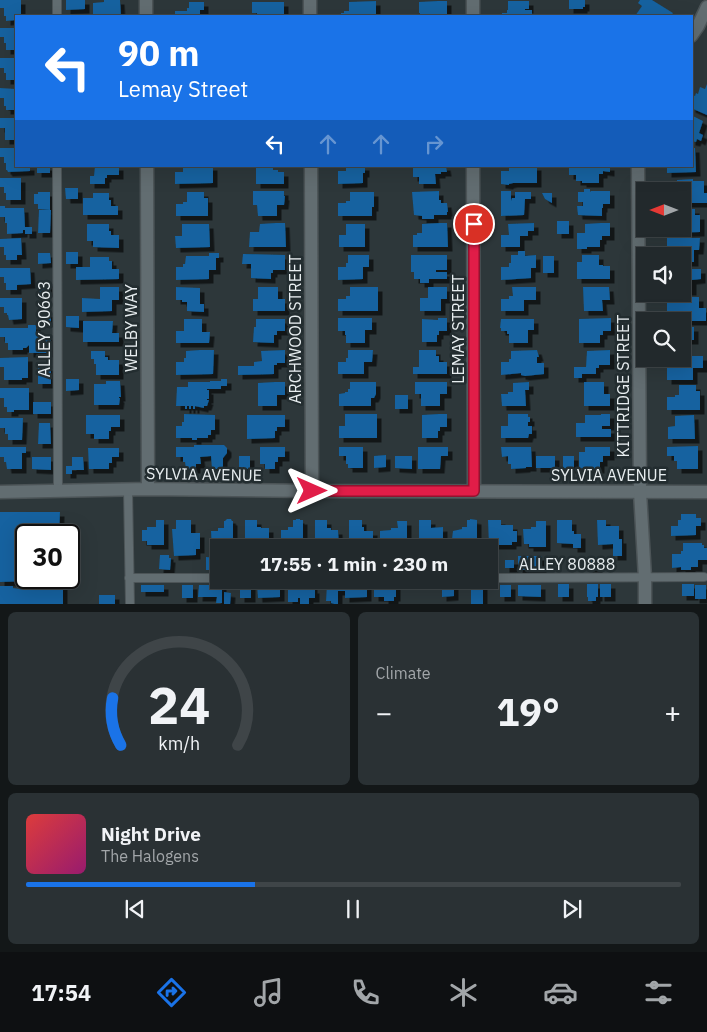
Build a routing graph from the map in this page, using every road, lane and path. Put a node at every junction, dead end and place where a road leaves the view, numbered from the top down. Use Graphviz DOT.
graph roads {
  1 [pos="57,0"];
  2 [pos="146,0"];
  3 [pos="310,0"];
  4 [pos="473,0"];
  5 [pos="707,7"];
  6 [pos="57,15"];
  7 [pos="146,15"];
  8 [pos="310,15"];
  9 [pos="473,15"];
  10 [pos="693,33"];
  11 [pos="57,167"];
  12 [pos="147,167"];
  13 [pos="311,167"];
  14 [pos="473,167"];
  15 [pos="638,167"];
  16 [pos="148,489"];
  17 [pos="128,490"];
  18 [pos="58,491"];
  19 [pos="312,491"];
  20 [pos="474,491"];
  21 [pos="0,492"];
  22 [pos="640,492"];
  23 [pos="707,492"];
  24 [pos="704,577"];
  25 [pos="130,578"];
  26 [pos="210,578"];
  27 [pos="498,578"];
  28 [pos="645,578"];
  29 [pos="130,604"];
  30 [pos="645,604"];
  1 -- 6 [label="lane"];
  2 -- 7 [label="street"];
  3 -- 8 [label="street"];
  4 -- 9 [label="street"];
  5 -- 10 [label="street"];
  11 -- 18 [label="lane, ALLEY 90663"];
  12 -- 16 [label="street, WELBY WAY"];
  13 -- 19 [label="street, ARCHWOOD STREET"];
  14 -- 20 [label="street, LEMAY STREET"];
  15 -- 22 [label="street, KITTRIDGE STREET"];
  16 -- 17 [label="street, SYLVIA AVENUE"];
  16 -- 19 [label="street, SYLVIA AVENUE"];
  17 -- 18 [label="street, SYLVIA AVENUE"];
  17 -- 25 [label="lane"];
  18 -- 21 [label="street, SYLVIA AVENUE"];
  19 -- 20 [label="street, SYLVIA AVENUE"];
  20 -- 22 [label="street, SYLVIA AVENUE"];
  22 -- 23 [label="street, SYLVIA AVENUE"];
  22 -- 28 [label="street, KITTRIDGE STREET"];
  24 -- 28 [label="lane, ALLEY 80888"];
  25 -- 26 [label="lane"];
  25 -- 29 [label="lane"];
  27 -- 28 [label="lane, ALLEY 80888"];
  28 -- 30 [label="street, KITTRIDGE STREET"];
}
